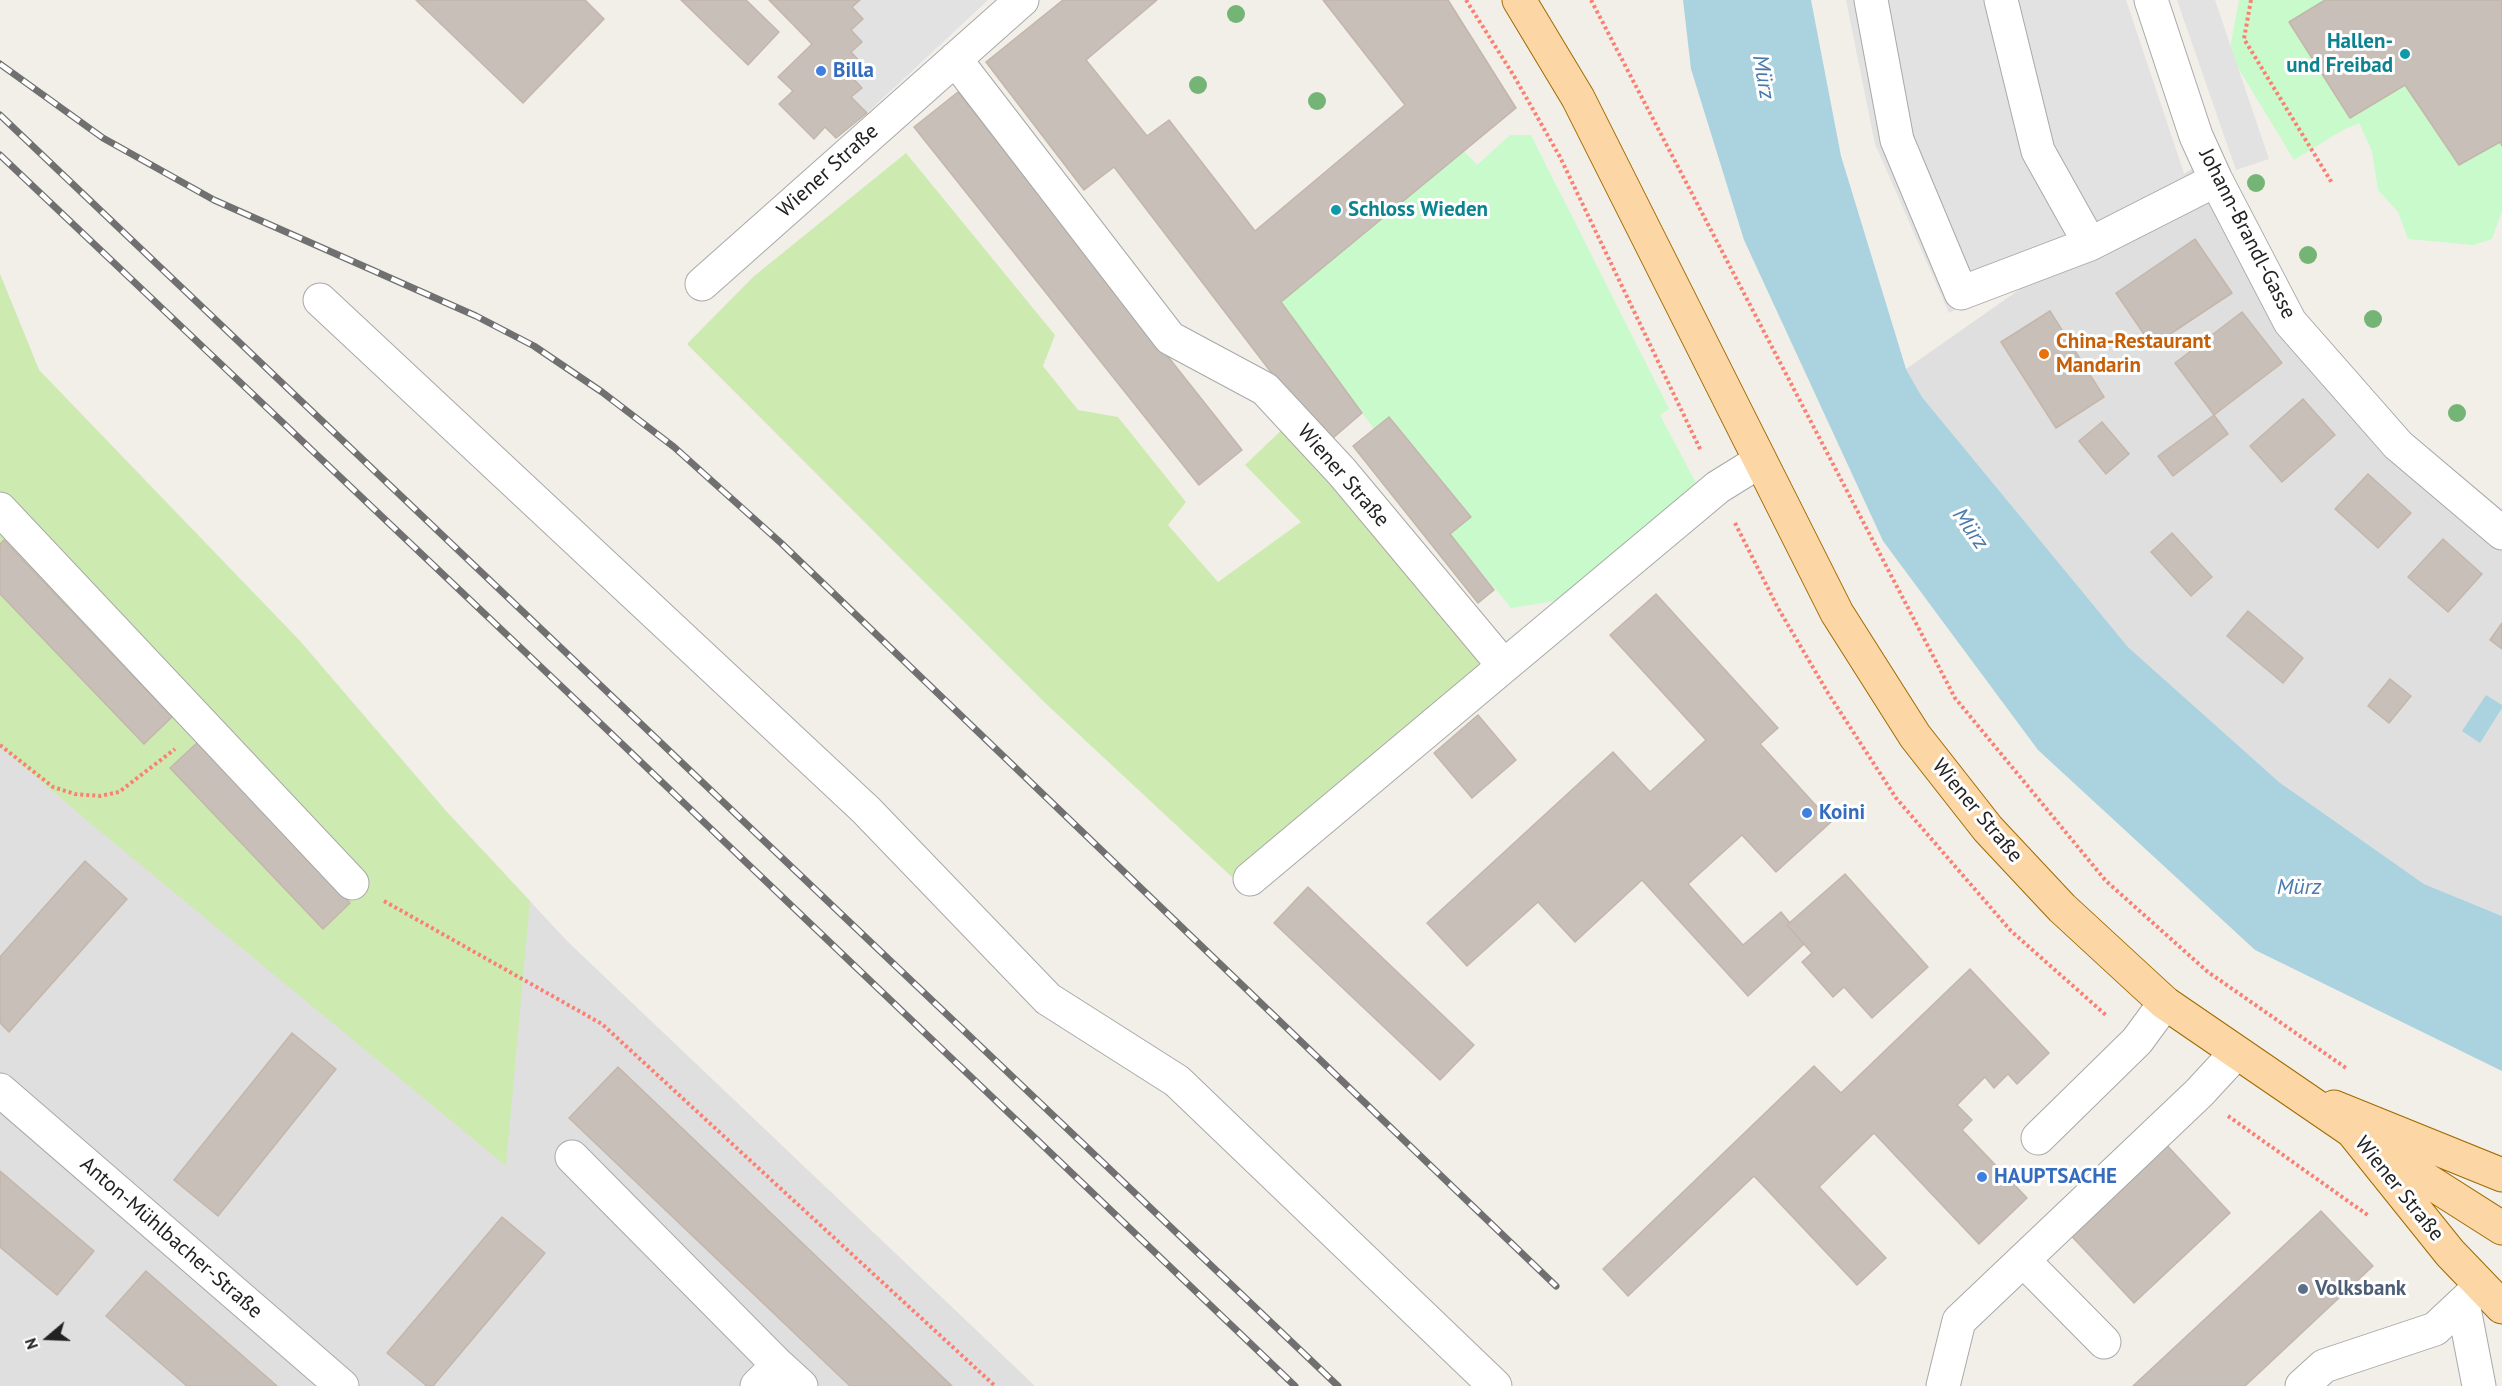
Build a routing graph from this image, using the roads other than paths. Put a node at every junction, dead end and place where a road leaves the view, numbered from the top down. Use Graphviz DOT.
graph roads {
  1 [pos="1022,0"];
  2 [pos="1519,0"];
  3 [pos="1871,0"];
  4 [pos="2001,0"];
  5 [pos="2151,0"];
  6 [pos="955,59"];
  7 [pos="2216,180"];
  8 [pos="2090,244"];
  9 [pos="702,284"];
  10 [pos="320,300"];
  11 [pos="1760,461"];
  12 [pos="0,509"];
  13 [pos="2502,533"];
  14 [pos="1504,666"];
  15 [pos="1250,879"];
  16 [pos="352,883"];
  17 [pos="2165,1003"];
  18 [pos="2236,1053"];
  19 [pos="2283,1086"];
  20 [pos="0,1090"];
  21 [pos="2352,1131"];
  22 [pos="2038,1138"];
  23 [pos="572,1157"];
  24 [pos="2502,1175"];
  25 [pos="2502,1228"];
  26 [pos="2024,1260"];
  27 [pos="2482,1298"];
  28 [pos="2104,1342"];
  29 [pos="779,1379"];
  30 [pos="342,1386"];
  31 [pos="1496,1386"];
  32 [pos="1943,1386"];
  33 [pos="2302,1386"];
  34 [pos="2479,1386"];
  1 -- 6 [label="street, Wiener Straße"];
  2 -- 11 [label="main road, Wiener Straße"];
  3 -- 8 [label="street"];
  4 -- 8 [label="street"];
  5 -- 7 [label="street, Johann-Brandl-Gasse"];
  6 -- 9 [label="street, Wiener Straße"];
  6 -- 14 [label="street, Wiener Straße"];
  7 -- 8 [label="street"];
  7 -- 13 [label="street, Johann-Brandl-Gasse"];
  10 -- 31 [label="street"];
  11 -- 14 [label="street"];
  11 -- 17 [label="main road, Wiener Straße"];
  12 -- 16 [label="street"];
  14 -- 15 [label="street"];
  17 -- 18 [label="main road, Wiener Straße"];
  17 -- 22 [label="street"];
  18 -- 19 [label="main road, Wiener Straße"];
  18 -- 26 [label="street"];
  19 -- 21 [label="main road, Wiener Straße"];
  19 -- 24 [label="main road, Wiener Straße"];
  20 -- 30 [label="street, Anton-Mühlbacher-Straße"];
  21 -- 25 [label="main road"];
  21 -- 27 [label="main road, Wiener Straße"];
  23 -- 29 [label="street"];
  26 -- 28 [label="street"];
  26 -- 32 [label="street"];
  27 -- 33 [label="street"];
  27 -- 34 [label="street"];
}
